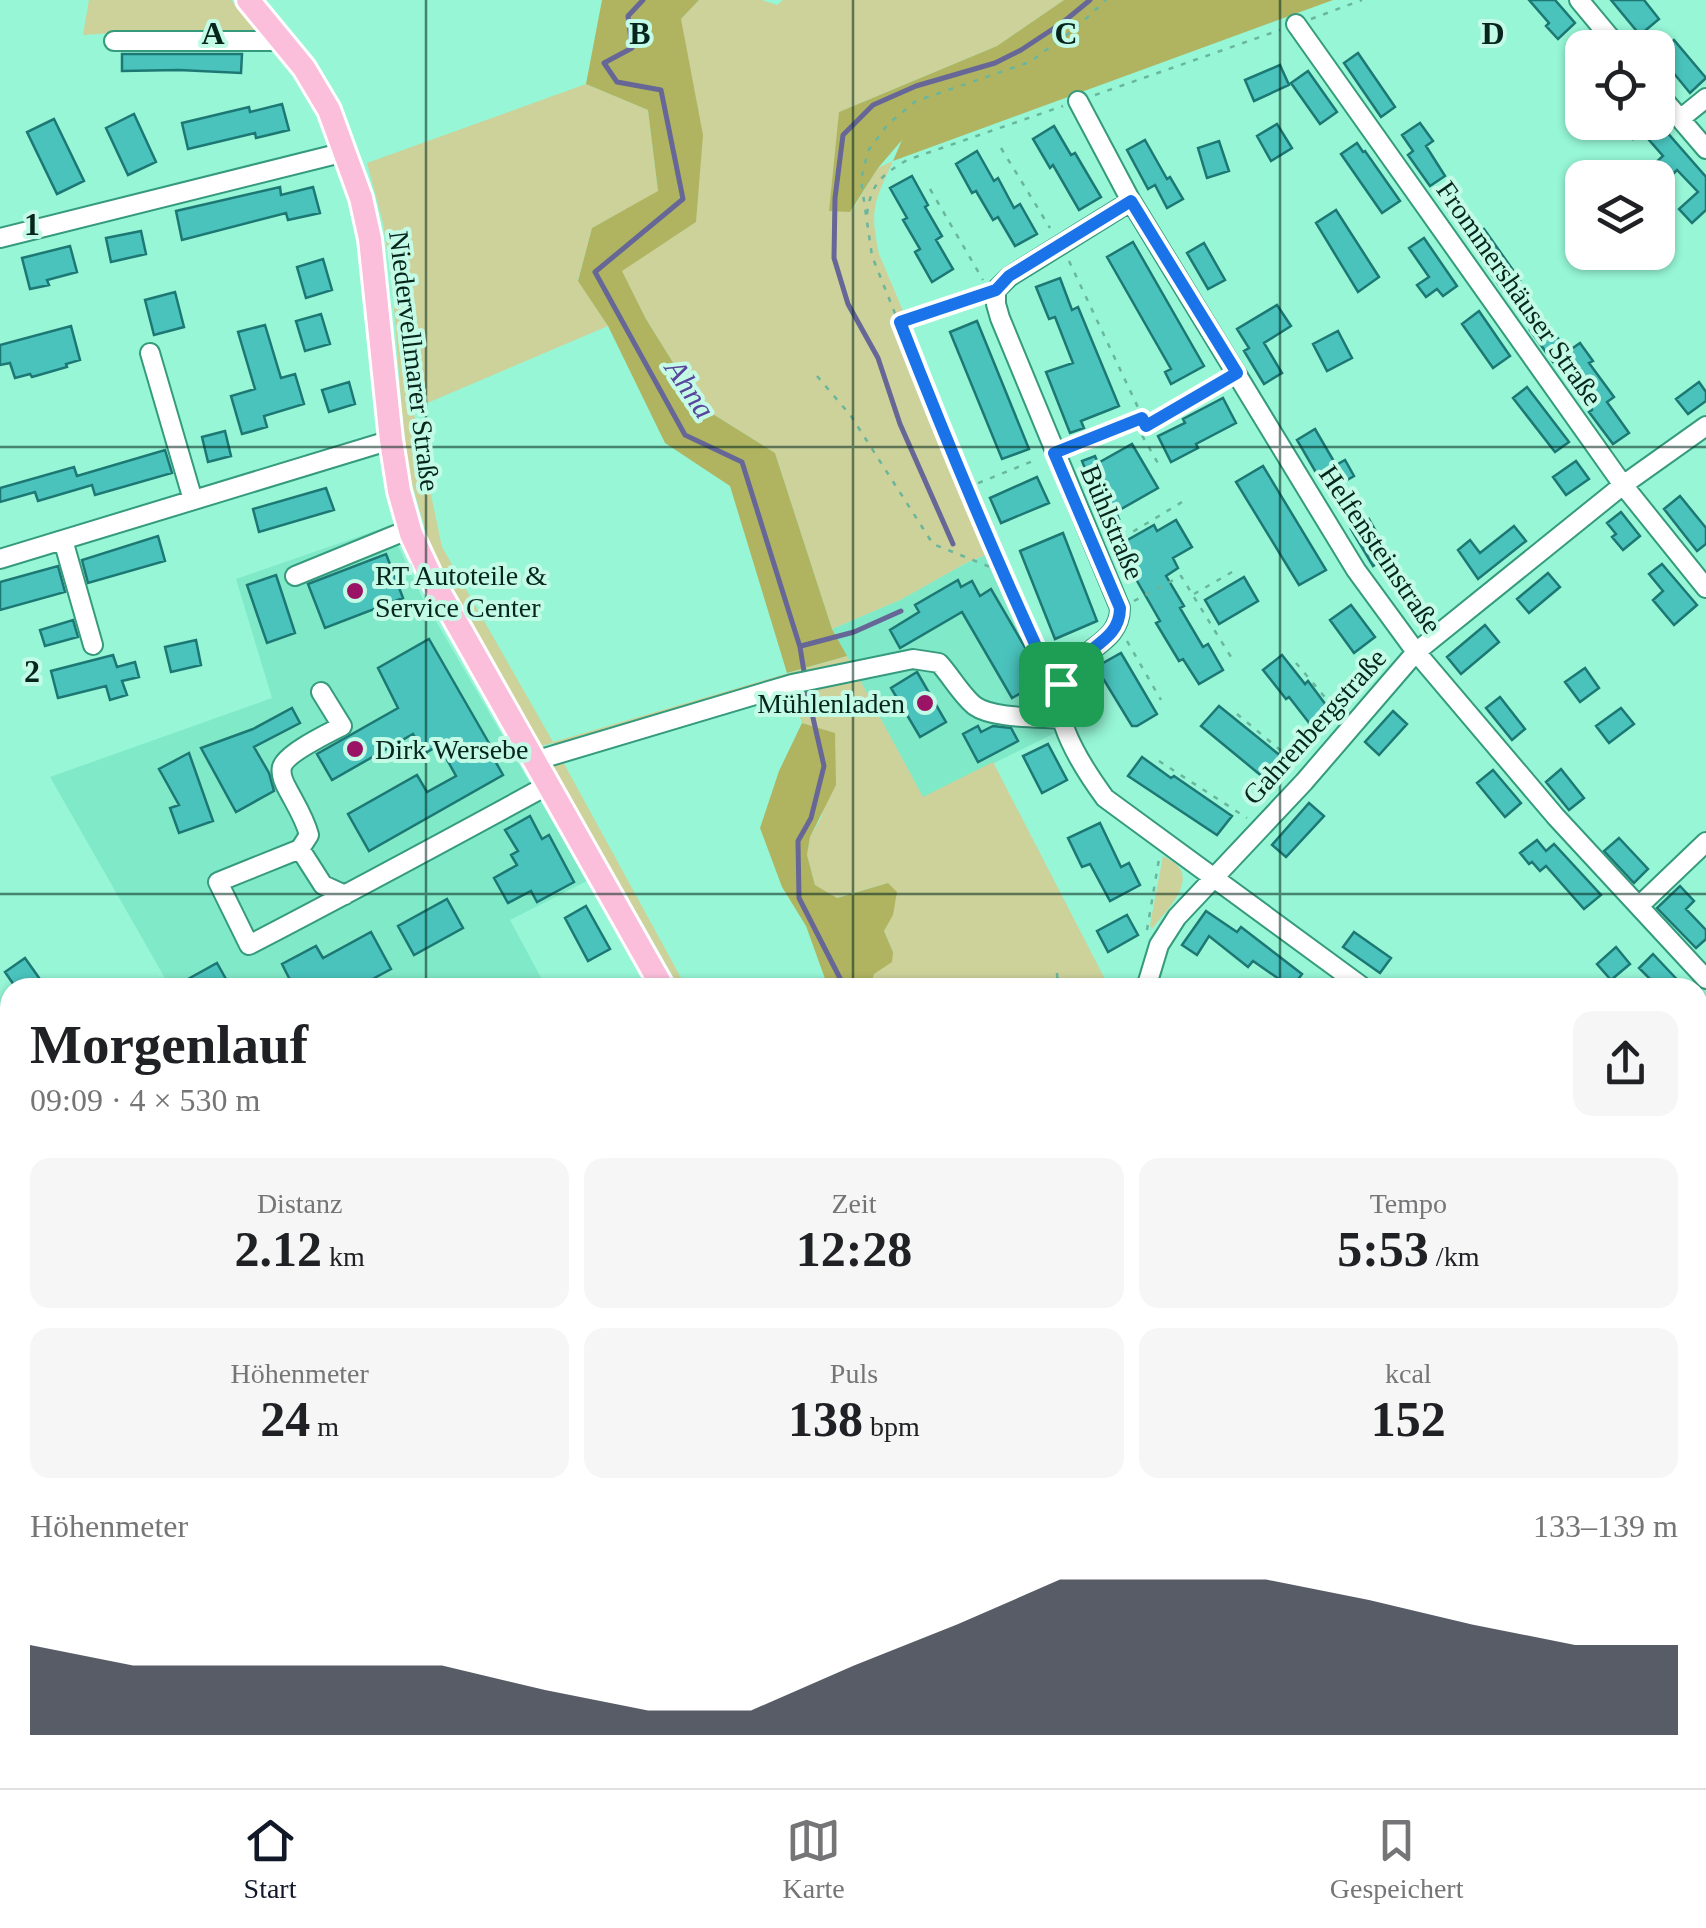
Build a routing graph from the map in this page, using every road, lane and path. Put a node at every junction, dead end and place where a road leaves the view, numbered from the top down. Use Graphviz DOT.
graph roads {
  1 [pos="1106,0"];
  2 [pos="1362,0"];
  3 [pos="1578,0"];
  4 [pos="255,2"];
  5 [pos="1296,24"];
  6 [pos="1604,30"];
  7 [pos="280,41"];
  8 [pos="114,42"];
  9 [pos="1706,98"];
  10 [pos="1078,101"];
  11 [pos="1675,113"];
  12 [pos="1680,119"];
  13 [pos="1001,148"];
  14 [pos="1706,149"];
  15 [pos="345,152"];
  16 [pos="930,189"];
  17 [pos="1131,201"];
  18 [pos="867,218"];
  19 [pos="0,238"];
  20 [pos="1061,245"];
  21 [pos="996,290"];
  22 [pos="900,322"];
  23 [pos="150,353"];
  24 [pos="1237,373"];
  25 [pos="817,376"];
  26 [pos="1142,418"];
  27 [pos="1146,426"];
  28 [pos="1706,426"];
  29 [pos="391,440"];
  30 [pos="1054,453"];
  31 [pos="1159,464"];
  32 [pos="1623,485"];
  33 [pos="965,488"];
  34 [pos="193,500"];
  35 [pos="1182,502"];
  36 [pos="410,529"];
  37 [pos="63,540"];
  38 [pos="1097,554"];
  39 [pos="0,559"];
  40 [pos="1239,568"];
  41 [pos="1001,572"];
  42 [pos="295,576"];
  43 [pos="1706,588"];
  44 [pos="1192,594"];
  45 [pos="1120,608"];
  46 [pos="1116,629"];
  47 [pos="93,645"];
  48 [pos="1416,652"];
  49 [pos="1230,657"];
  50 [pos="1296,662"];
  51 [pos="1061,684"];
  52 [pos="322,692"];
  53 [pos="1161,700"];
  54 [pos="1238,714"];
  55 [pos="1063,719"];
  56 [pos="1351,728"];
  57 [pos="534,761"];
  58 [pos="1159,761"];
  59 [pos="1310,775"];
  60 [pos="548,785"];
  61 [pos="1261,827"];
  62 [pos="1706,842"];
  63 [pos="1166,844"];
  64 [pos="300,850"];
  65 [pos="1212,878"];
  66 [pos="344,895"];
  67 [pos="1639,906"];
  68 [pos="1146,931"];
  69 [pos="1057,973"];
  70 [pos="657,978"];
  71 [pos="1057,978"];
  72 [pos="1149,978"];
  73 [pos="1350,978"];
  74 [pos="1705,978"];
  1 -- 18 [label="path"];
  2 -- 5 [label="path"];
  3 -- 6 [label="street"];
  4 -- 7 [label="main road, Niedervellmarer Straße"];
  5 -- 10 [label="path"];
  5 -- 32 [label="street, Frommershäuser Straße"];
  7 -- 8 [label="street"];
  7 -- 15 [label="main road, Niedervellmarer Straße"];
  9 -- 12 [label="street"];
  10 -- 17 [label="street, Helfensteinstraße"];
  10 -- 18 [label="path"];
  11 -- 12 [label="street"];
  12 -- 14 [label="street"];
  13 -- 20 [label="path"];
  15 -- 19 [label="street"];
  15 -- 29 [label="main road, Niedervellmarer Straße"];
  16 -- 21 [label="path"];
  17 -- 20 [label="street"];
  17 -- 24 [label="street, Helfensteinstraße"];
  18 -- 22 [label="path"];
  20 -- 21 [label="street"];
  20 -- 26 [label="path"];
  21 -- 22 [label="path"];
  21 -- 30 [label="street, Bühlstraße"];
  22 -- 33 [label="path"];
  23 -- 34 [label="street"];
  24 -- 27 [label="path"];
  24 -- 48 [label="street, Helfensteinstraße"];
  25 -- 41 [label="path"];
  26 -- 27 [label="path"];
  26 -- 30 [label="path"];
  27 -- 31 [label="path"];
  28 -- 32 [label="street, Gahrenbergstraße"];
  29 -- 34 [label="street"];
  29 -- 36 [label="main road, Niedervellmarer Straße"];
  30 -- 33 [label="path"];
  30 -- 38 [label="street, Bühlstraße"];
  32 -- 43 [label="street, Frommershäuser Straße"];
  32 -- 48 [label="street, Gahrenbergstraße"];
  33 -- 41 [label="path"];
  34 -- 37 [label="street"];
  35 -- 38 [label="path"];
  36 -- 42 [label="street"];
  36 -- 57 [label="main road, Niedervellmarer Straße"];
  37 -- 39 [label="street"];
  37 -- 47 [label="street"];
  38 -- 45 [label="street, Bühlstraße"];
  40 -- 44 [label="path"];
  41 -- 51 [label="path"];
  44 -- 45 [label="path"];
  44 -- 49 [label="path"];
  45 -- 46 [label="street, Bühlstraße"];
  46 -- 51 [label="street"];
  46 -- 53 [label="path"];
  48 -- 56 [label="street, Gahrenbergstraße"];
  48 -- 67 [label="street, Helfensteinstraße"];
  50 -- 56 [label="path"];
  51 -- 55 [label="street"];
  52 -- 64 [label="street"];
  54 -- 59 [label="path"];
  55 -- 57 [label="street"];
  55 -- 63 [label="street"];
  56 -- 59 [label="street, Gahrenbergstraße"];
  57 -- 60 [label="main road, Niedervellmarer Straße"];
  58 -- 61 [label="path"];
  59 -- 61 [label="street, Gahrenbergstraße"];
  60 -- 66 [label="street"];
  60 -- 70 [label="main road, Niedervellmarer Straße"];
  61 -- 65 [label="street, Gahrenbergstraße"];
  62 -- 67 [label="street"];
  63 -- 65 [label="street"];
  63 -- 68 [label="path"];
  64 -- 66 [label="street"];
  64 -- 66 [label="street"];
  65 -- 72 [label="street, Gahrenbergstraße"];
  65 -- 73 [label="street"];
  67 -- 74 [label="street, Helfensteinstraße"];
  69 -- 71 [label="path"];
}
